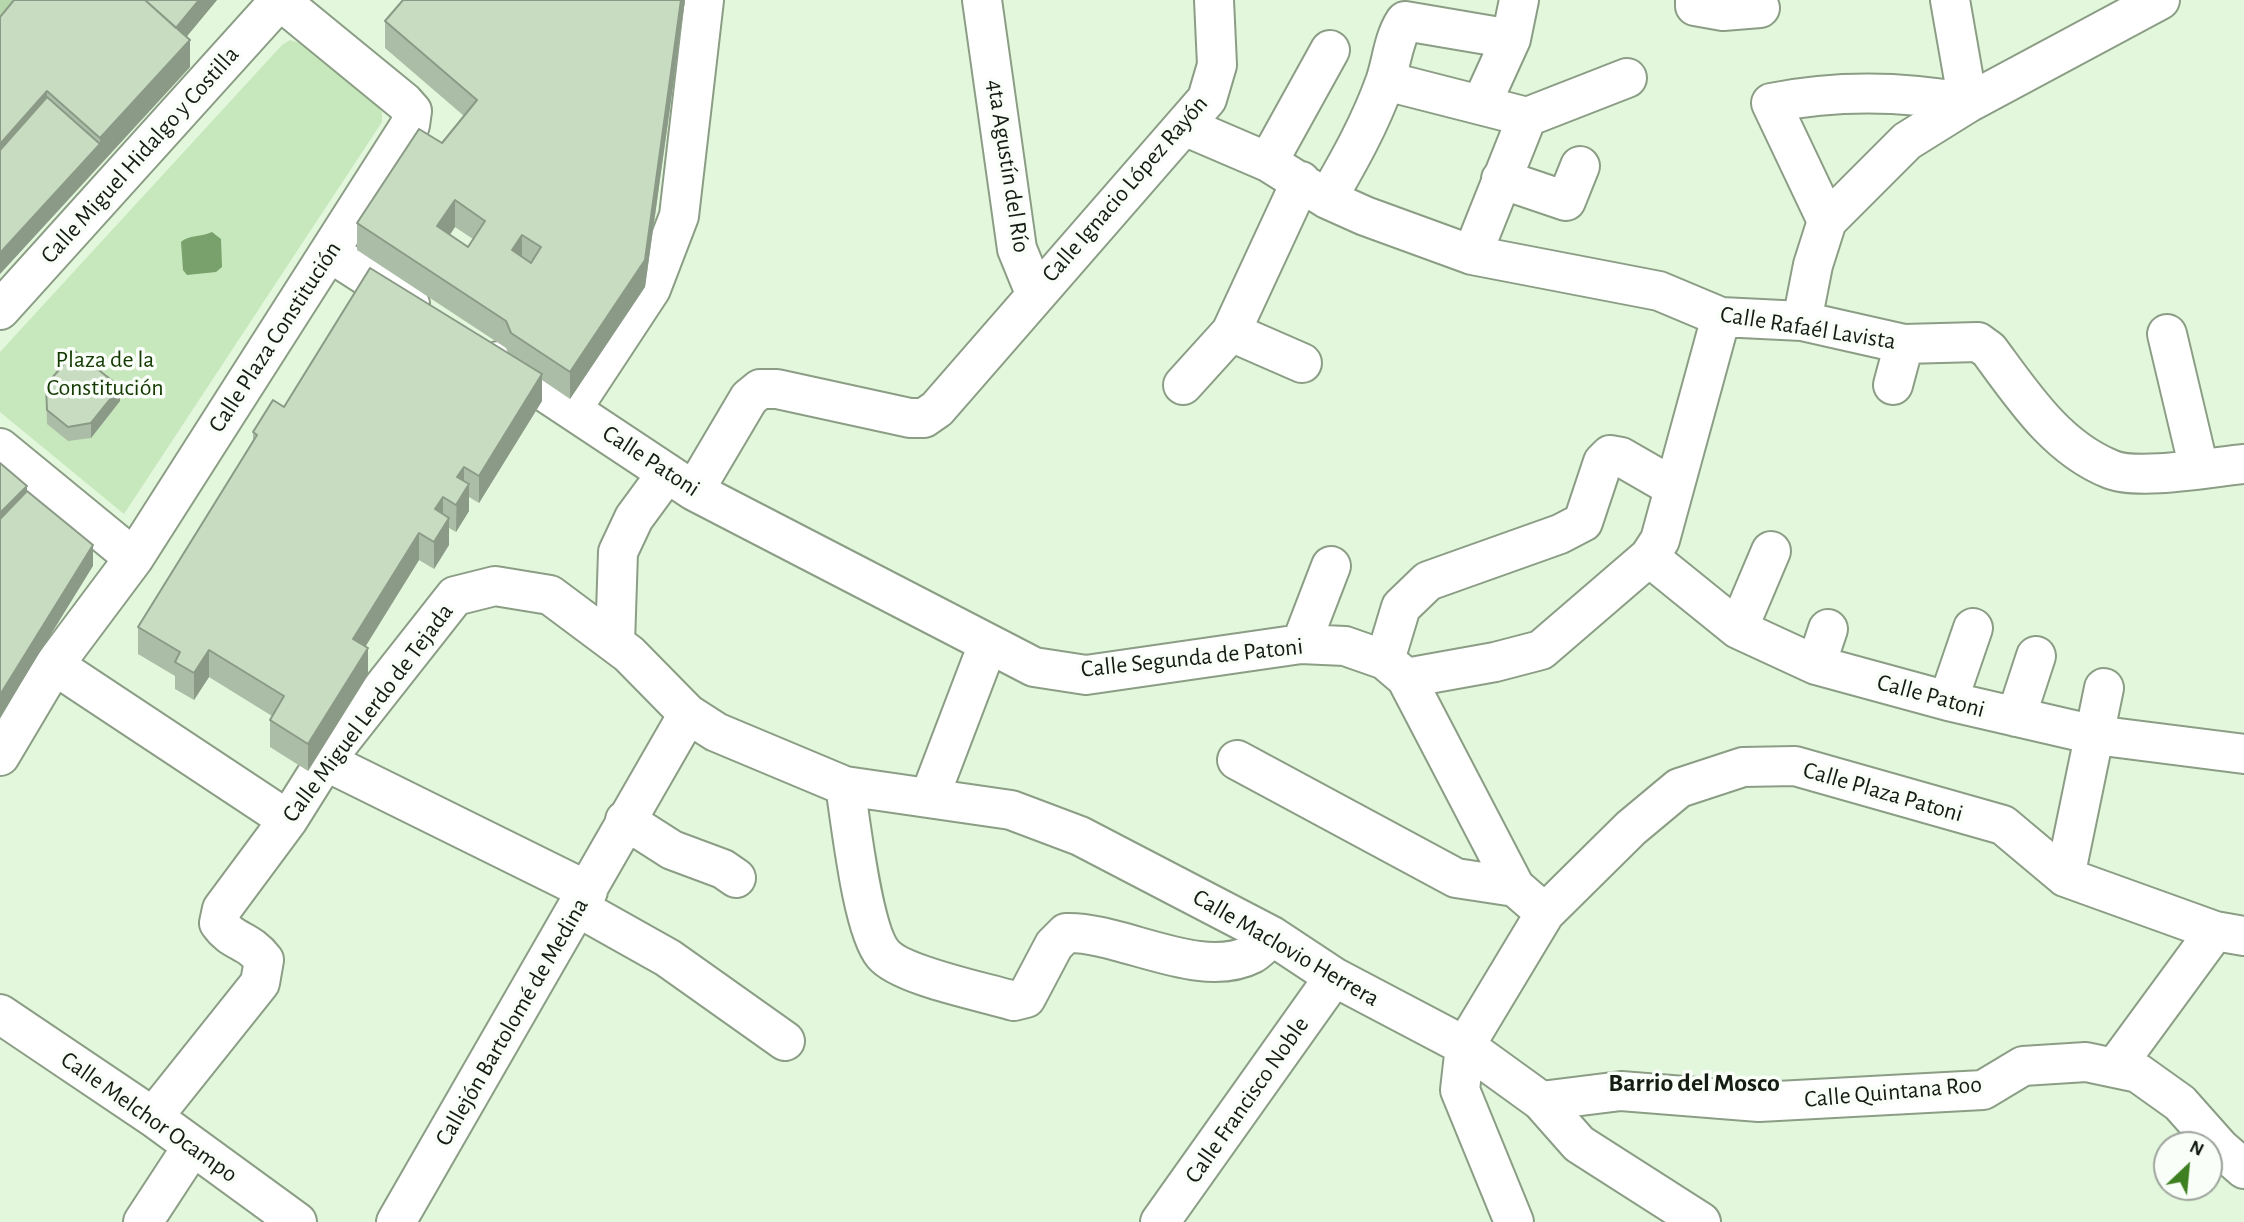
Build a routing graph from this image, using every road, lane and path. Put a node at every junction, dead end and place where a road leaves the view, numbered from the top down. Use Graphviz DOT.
graph roads {
  1 [pos="282,0"];
  2 [pos="704,0"];
  3 [pos="982,0"];
  4 [pos="1214,0"];
  5 [pos="1519,0"];
  6 [pos="1950,0"];
  7 [pos="2160,0"];
  8 [pos="1695,3"];
  9 [pos="1760,8"];
  10 [pos="1511,39"];
  11 [pos="1330,50"];
  12 [pos="1627,78"];
  13 [pos="1386,81"];
  14 [pos="1968,103"];
  15 [pos="1481,105"];
  16 [pos="1527,117"];
  17 [pos="1184,126"];
  18 [pos="1268,162"];
  19 [pos="1580,166"];
  20 [pos="1501,179"];
  21 [pos="1314,190"];
  22 [pos="1827,221"];
  23 [pos="329,252"];
  24 [pos="1472,255"];
  25 [pos="1035,293"];
  26 [pos="0,310"];
  27 [pos="1721,317"];
  28 [pos="1802,321"];
  29 [pos="437,322"];
  30 [pos="1231,332"];
  31 [pos="2167,334"];
  32 [pos="471,344"];
  33 [pos="1904,344"];
  34 [pos="1302,363"];
  35 [pos="1184,385"];
  36 [pos="1893,386"];
  37 [pos="572,409"];
  38 [pos="0,448"];
  39 [pos="2244,464"];
  40 [pos="2199,469"];
  41 [pos="680,482"];
  42 [pos="1673,486"];
  43 [pos="1771,551"];
  44 [pos="1649,557"];
  45 [pos="134,558"];
  46 [pos="1331,566"];
  47 [pos="1973,628"];
  48 [pos="1738,629"];
  49 [pos="1828,629"];
  50 [pos="615,643"];
  51 [pos="988,644"];
  52 [pos="1300,644"];
  53 [pos="2036,656"];
  54 [pos="54,665"];
  55 [pos="1816,665"];
  56 [pos="1395,669"];
  57 [pos="2104,688"];
  58 [pos="1948,701"];
  59 [pos="688,715"];
  60 [pos="2015,717"];
  61 [pos="2095,736"];
  62 [pos="2244,754"];
  63 [pos="0,755"];
  64 [pos="1237,760"];
  65 [pos="326,761"];
  66 [pos="845,786"];
  67 [pos="930,796"];
  68 [pos="288,820"];
  69 [pos="625,820"];
  70 [pos="2065,877"];
  71 [pos="736,878"];
  72 [pos="1515,887"];
  73 [pos="584,900"];
  74 [pos="1545,913"];
  75 [pos="2229,933"];
  76 [pos="1272,936"];
  77 [pos="1334,977"];
  78 [pos="0,1014"];
  79 [pos="785,1041"];
  80 [pos="1465,1046"];
  81 [pos="2116,1066"];
  82 [pos="1541,1101"];
  83 [pos="153,1117"];
  84 [pos="192,1147"];
  85 [pos="2244,1169"];
  86 [pos="143,1222"];
  87 [pos="297,1222"];
  88 [pos="396,1222"];
  89 [pos="1160,1222"];
  90 [pos="1514,1222"];
  91 [pos="1701,1222"];
  1 -- 23 [label="street, Calle Plaza Constitución"];
  1 -- 26 [label="street, Calle Miguel Hidalgo y Costilla"];
  2 -- 37 [label="street"];
  3 -- 25 [label="street, 4ta Agustín del Río"];
  4 -- 17 [label="street, Calle Ignacio López Rayón"];
  5 -- 10 [label="street"];
  6 -- 14 [label="street"];
  7 -- 14 [label="street"];
  8 -- 9 [label="street"];
  10 -- 13 [label="street"];
  10 -- 15 [label="street"];
  11 -- 18 [label="street"];
  12 -- 16 [label="street"];
  13 -- 15 [label="street"];
  13 -- 21 [label="street"];
  14 -- 22 [label="street"];
  14 -- 22 [label="street"];
  15 -- 16 [label="street"];
  16 -- 20 [label="street"];
  17 -- 18 [label="street, Calle Rafaél Lavista"];
  17 -- 25 [label="street, Calle Ignacio López Rayón"];
  18 -- 21 [label="street, Calle Rafaél Lavista"];
  19 -- 20 [label="street"];
  20 -- 24 [label="street"];
  21 -- 24 [label="street, Calle Rafaél Lavista"];
  21 -- 30 [label="street"];
  22 -- 28 [label="street"];
  23 -- 29 [label="street"];
  23 -- 45 [label="street, Calle Plaza Constitución"];
  24 -- 27 [label="street, Calle Rafaél Lavista"];
  25 -- 41 [label="street"];
  27 -- 28 [label="street, Calle Rafaél Lavista"];
  27 -- 42 [label="street"];
  28 -- 33 [label="street, Calle Rafaél Lavista"];
  30 -- 34 [label="street"];
  30 -- 35 [label="street"];
  31 -- 40 [label="street"];
  32 -- 37 [label="street, Calle Patoni"];
  33 -- 36 [label="street"];
  33 -- 40 [label="street, Calle Rafaél Lavista"];
  37 -- 41 [label="street, Calle Patoni"];
  38 -- 45 [label="street"];
  39 -- 40 [label="street, Calle Rafaél Lavista"];
  41 -- 50 [label="street"];
  41 -- 51 [label="street, Calle Patoni"];
  42 -- 44 [label="street"];
  42 -- 56 [label="street"];
  43 -- 48 [label="street"];
  44 -- 48 [label="street, Calle Patoni"];
  44 -- 56 [label="street, Calle Segunda de Patoni"];
  45 -- 54 [label="street, Calle Plaza Constitución"];
  46 -- 52 [label="street"];
  47 -- 58 [label="street"];
  48 -- 55 [label="street, Calle Patoni"];
  49 -- 55 [label="street"];
  50 -- 59 [label="street, Calle Miguel Lerdo de Tejada"];
  50 -- 65 [label="street, Calle Miguel Lerdo de Tejada"];
  51 -- 52 [label="street, Calle Segunda de Patoni"];
  51 -- 67 [label="street"];
  52 -- 56 [label="street, Calle Segunda de Patoni"];
  53 -- 60 [label="street"];
  54 -- 63 [label="street, Calle Plaza Constitución"];
  54 -- 68 [label="street"];
  55 -- 58 [label="street, Calle Patoni"];
  56 -- 72 [label="street"];
  57 -- 61 [label="street"];
  58 -- 60 [label="street, Calle Patoni"];
  59 -- 66 [label="street, Calle Miguel Lerdo de Tejada"];
  59 -- 69 [label="street, Callejón Bartolomé de Medina"];
  60 -- 61 [label="street, Calle Patoni"];
  61 -- 62 [label="street, Calle Patoni"];
  61 -- 70 [label="street"];
  64 -- 72 [label="street"];
  65 -- 68 [label="street, Calle Miguel Lerdo de Tejada"];
  65 -- 73 [label="street"];
  66 -- 67 [label="street, Calle Miguel Lerdo de Tejada"];
  66 -- 76 [label="street"];
  67 -- 76 [label="street, Calle Maclovio Herrera"];
  68 -- 83 [label="street, Calle Miguel Lerdo de Tejada"];
  69 -- 71 [label="street"];
  69 -- 73 [label="street, Callejón Bartolomé de Medina"];
  70 -- 74 [label="street, Calle Plaza Patoni"];
  70 -- 75 [label="street, Calle Plaza Patoni"];
  72 -- 74 [label="street"];
  73 -- 79 [label="street"];
  73 -- 88 [label="street, Callejón Bartolomé de Medina"];
  74 -- 80 [label="street, Calle Plaza Patoni"];
  75 -- 81 [label="street"];
  76 -- 77 [label="street, Calle Maclovio Herrera"];
  77 -- 80 [label="street, Calle Maclovio Herrera"];
  77 -- 89 [label="street, Calle Francisco Noble"];
  78 -- 83 [label="street, Calle Melchor Ocampo"];
  80 -- 82 [label="street, Calle Maclovio Herrera"];
  80 -- 90 [label="street"];
  81 -- 82 [label="street, Calle Quintana Roo"];
  81 -- 85 [label="street, Calle Quintana Roo"];
  82 -- 91 [label="street, Calle Maclovio Herrera"];
  83 -- 84 [label="street, Calle Melchor Ocampo"];
  84 -- 86 [label="street"];
  84 -- 87 [label="street, Calle Melchor Ocampo"];
}
